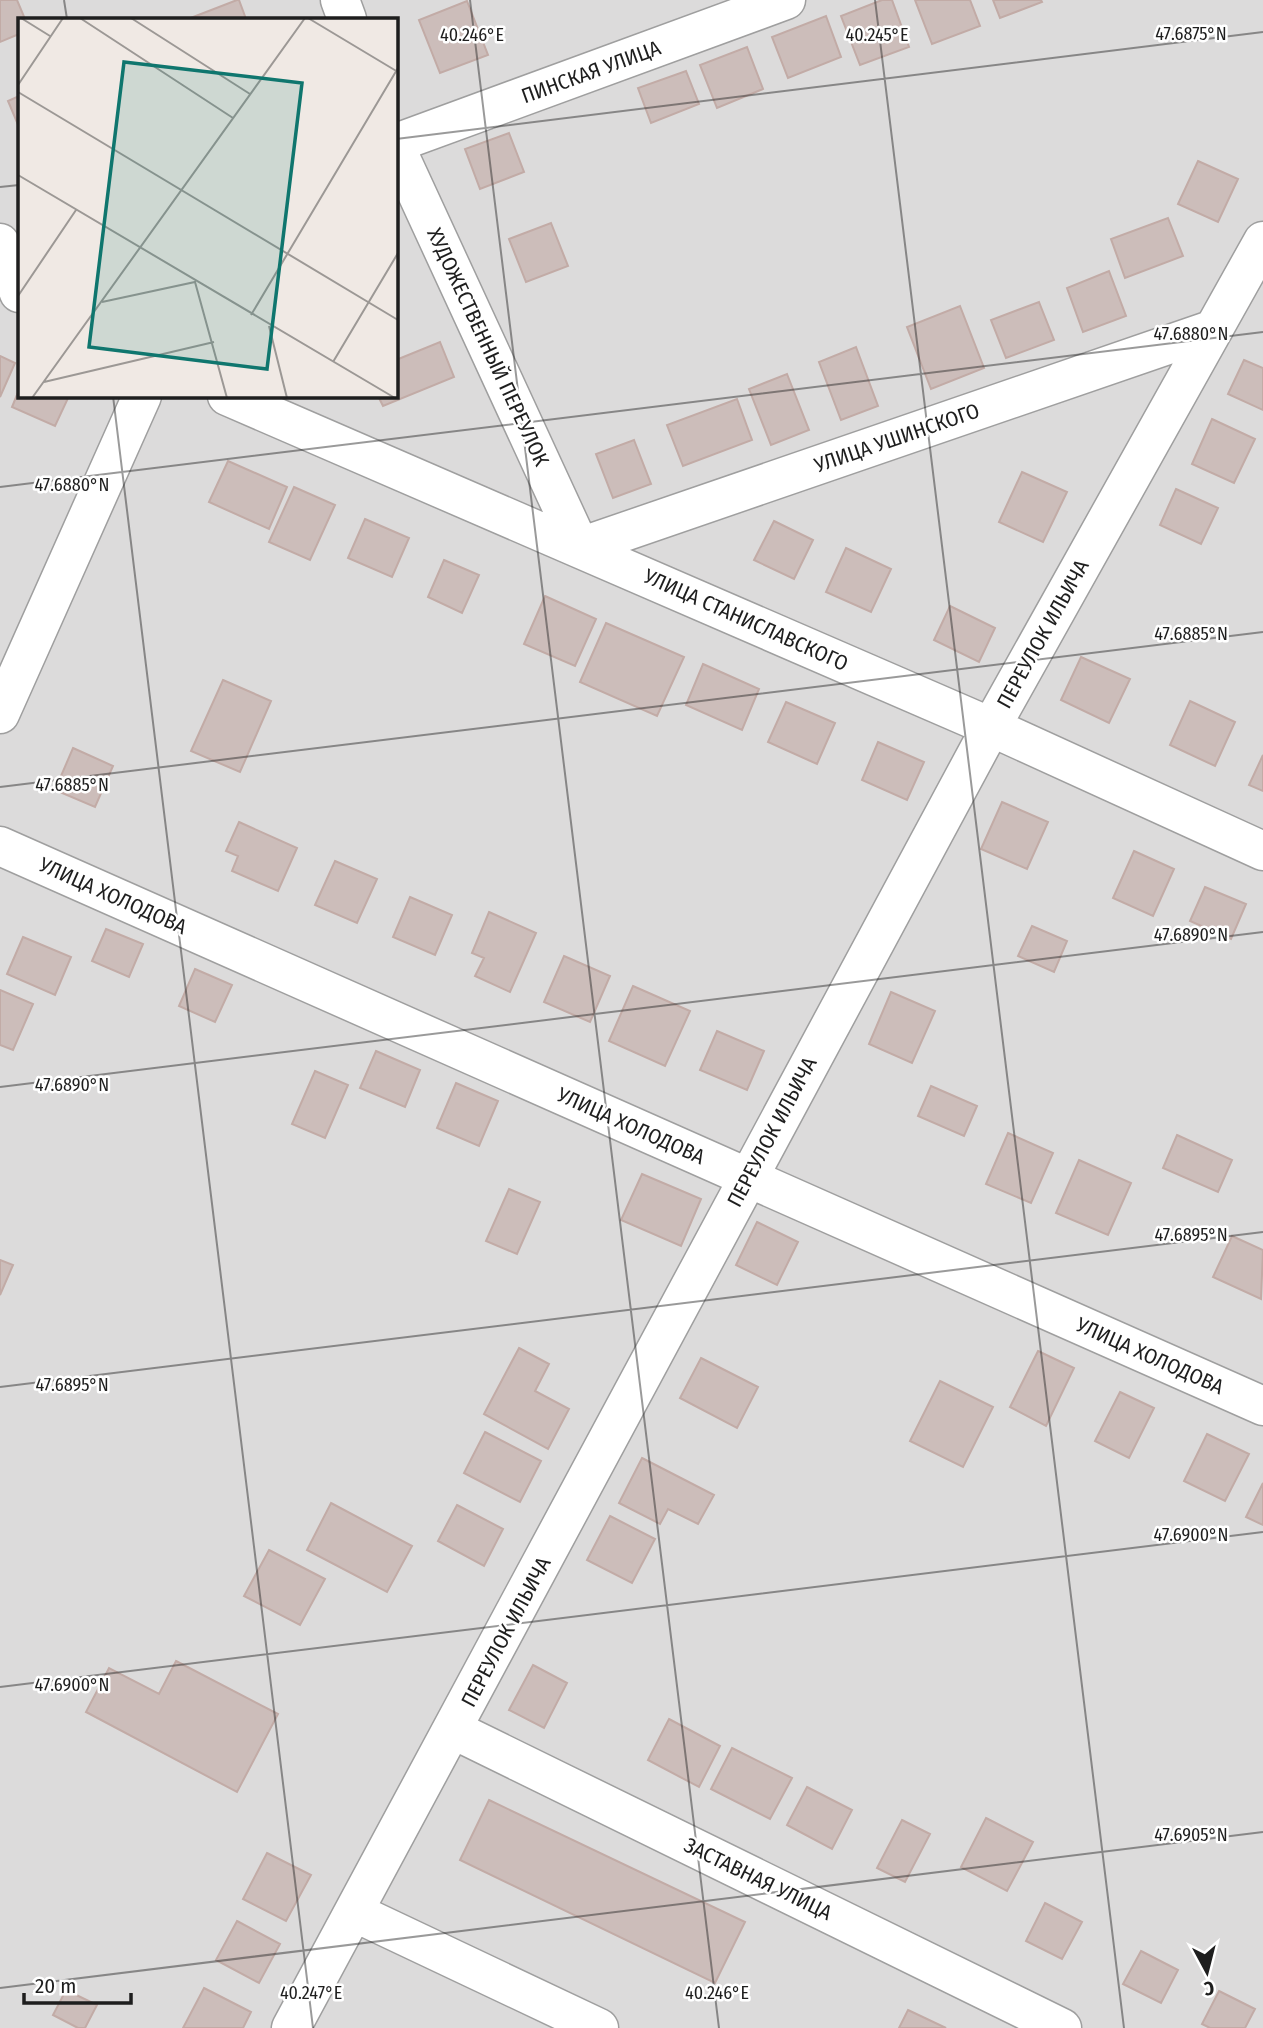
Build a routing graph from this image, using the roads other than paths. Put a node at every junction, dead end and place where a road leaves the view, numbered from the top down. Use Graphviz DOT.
graph roads {
  1 [pos="340,0"];
  2 [pos="786,0"];
  3 [pos="347,18"];
  4 [pos="397,145"];
  5 [pos="397,147"];
  6 [pos="1263,241"];
  7 [pos="0,243"];
  8 [pos="18,290"];
  9 [pos="0,291"];
  10 [pos="18,299"];
  11 [pos="1214,329"];
  12 [pos="142,397"];
  13 [pos="229,397"];
  14 [pos="580,547"];
  15 [pos="0,714"];
  16 [pos="991,727"];
  17 [pos="0,846"];
  18 [pos="1263,850"];
  19 [pos="748,1177"];
  20 [pos="1263,1406"];
  21 [pos="454,1730"];
  22 [pos="356,1913"];
  23 [pos="291,2028"];
  24 [pos="598,2028"];
  25 [pos="1062,2028"];
  1 -- 3 [label="street"];
  2 -- 4 [label="street, ПИНСКАЯ УЛИЦА"];
  5 -- 14 [label="street, ХУДОЖЕСТВЕННЫЙ ПЕРЕУЛОК"];
  6 -- 11 [label="street, ПЕРЕУЛОК ИЛЬИЧА"];
  7 -- 8 [label="street"];
  9 -- 10 [label="street"];
  11 -- 14 [label="street, УЛИЦА УШИНСКОГО"];
  11 -- 16 [label="street, ПЕРЕУЛОК ИЛЬИЧА"];
  12 -- 15 [label="street"];
  13 -- 14 [label="street, УЛИЦА СТАНИСЛАВСКОГО"];
  14 -- 16 [label="street, УЛИЦА СТАНИСЛАВСКОГО"];
  16 -- 18 [label="street, УЛИЦА СТАНИСЛАВСКОГО"];
  16 -- 19 [label="street, ПЕРЕУЛОК ИЛЬИЧА"];
  17 -- 19 [label="street, УЛИЦА ХОЛОДОВА"];
  19 -- 20 [label="street, УЛИЦА ХОЛОДОВА"];
  19 -- 21 [label="street, ПЕРЕУЛОК ИЛЬИЧА"];
  21 -- 22 [label="street, ПЕРЕУЛОК ИЛЬИЧА"];
  21 -- 25 [label="street, ЗАСТАВНАЯ УЛИЦА"];
  22 -- 23 [label="street, ПЕРЕУЛОК ИЛЬИЧА"];
  22 -- 24 [label="street"];
}
